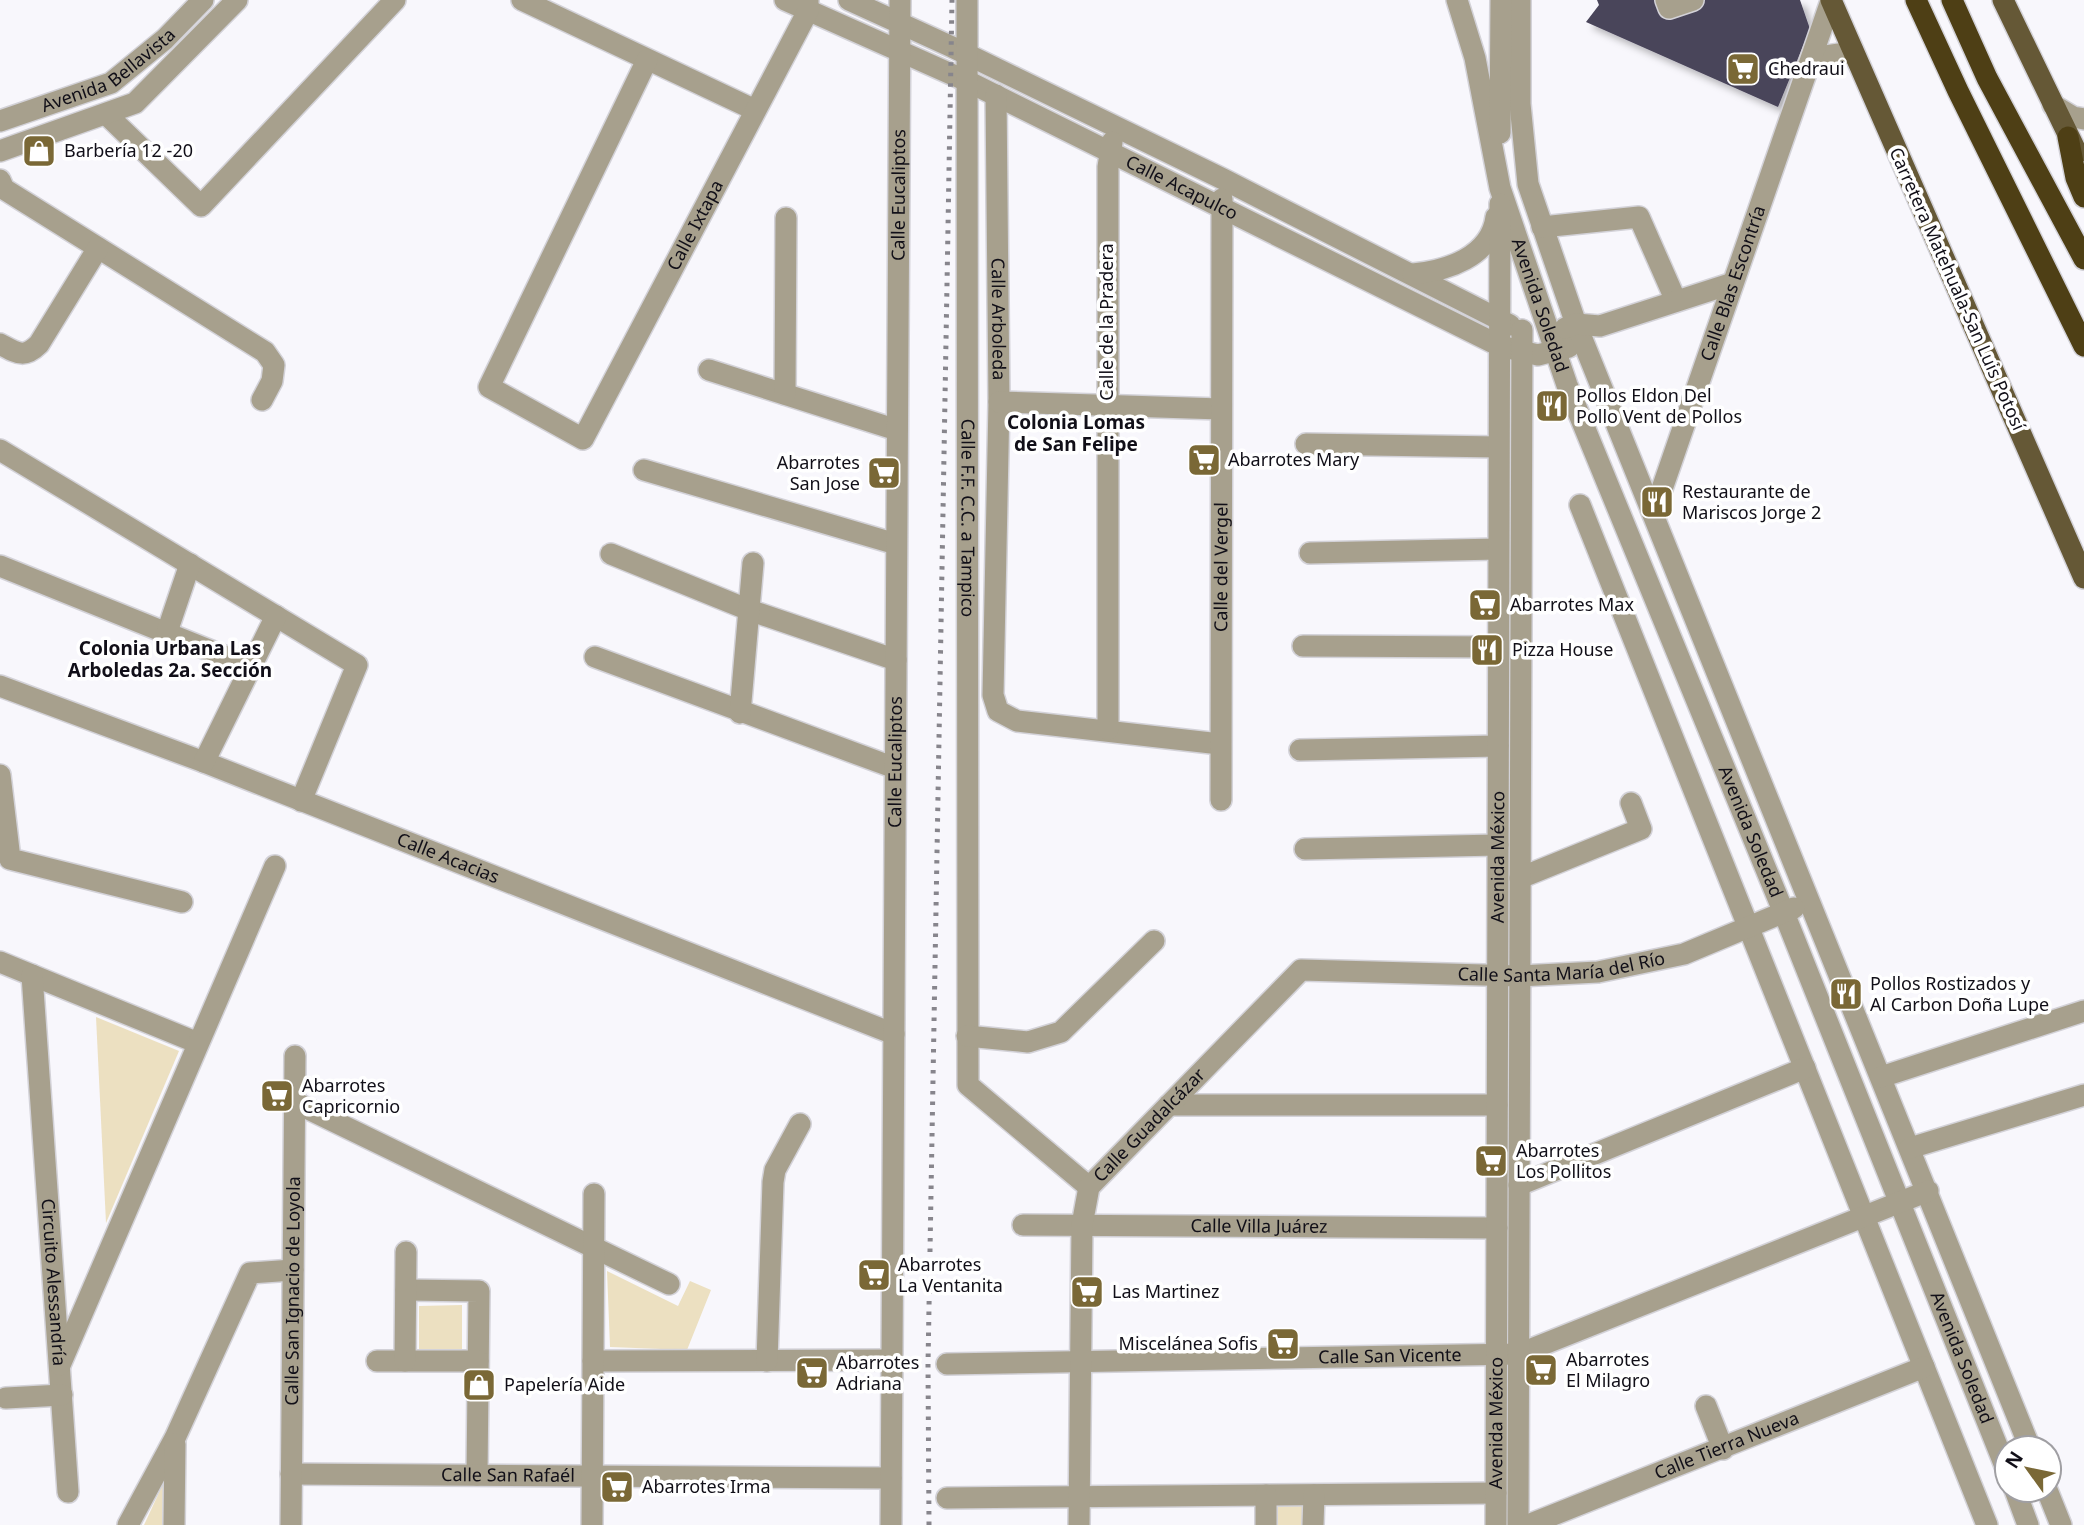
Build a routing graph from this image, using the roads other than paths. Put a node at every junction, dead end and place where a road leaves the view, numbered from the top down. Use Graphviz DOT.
graph roads {
  1 [pos="203,0"];
  2 [pos="237,0"];
  3 [pos="395,0"];
  4 [pos="522,0"];
  5 [pos="849,0"];
  6 [pos="900,0"];
  7 [pos="967,0"];
  8 [pos="1457,0"];
  9 [pos="1667,0"];
  10 [pos="1693,0"];
  11 [pos="1916,0"];
  12 [pos="1952,0"];
  13 [pos="2003,0"];
  14 [pos="1502,1"];
  15 [pos="1831,1"];
  16 [pos="799,4"];
  17 [pos="900,24"];
  18 [pos="1853,51"];
  19 [pos="899,53"];
  20 [pos="967,54"];
  21 [pos="1812,58"];
  22 [pos="647,60"];
  23 [pos="969,82"];
  24 [pos="996,96"];
  25 [pos="2053,105"];
  26 [pos="748,107"];
  27 [pos="106,114"];
  28 [pos="2084,119"];
  29 [pos="0,121"];
  30 [pos="1114,126"];
  31 [pos="2068,137"];
  32 [pos="0,151"];
  33 [pos="1110,154"];
  34 [pos="2084,168"];
  35 [pos="1223,179"];
  36 [pos="1500,188"];
  37 [pos="1,189"];
  38 [pos="2084,197"];
  39 [pos="1222,210"];
  40 [pos="786,218"];
  41 [pos="1542,228"];
  42 [pos="98,248"];
  43 [pos="2084,259"];
  44 [pos="1413,274"];
  45 [pos="1733,283"];
  46 [pos="1676,301"];
  47 [pos="1501,320"];
  48 [pos="1522,330"];
  49 [pos="1580,334"];
  50 [pos="1553,342"];
  51 [pos="0,344"];
  52 [pos="2084,345"];
  53 [pos="1500,346"];
  54 [pos="1521,353"];
  55 [pos="709,370"];
  56 [pos="785,394"];
  57 [pos="262,400"];
  58 [pos="999,402"];
  59 [pos="1106,405"];
  60 [pos="1221,408"];
  61 [pos="897,430"];
  62 [pos="1306,444"];
  63 [pos="1498,447"];
  64 [pos="0,450"];
  65 [pos="644,470"];
  66 [pos="1580,505"];
  67 [pos="1654,512"];
  68 [pos="897,544"];
  69 [pos="1498,549"];
  70 [pos="1310,552"];
  71 [pos="611,554"];
  72 [pos="753,563"];
  73 [pos="190,564"];
  74 [pos="0,566"];
  75 [pos="2084,578"];
  76 [pos="749,610"];
  77 [pos="276,617"];
  78 [pos="167,632"];
  79 [pos="1670,637"];
  80 [pos="1303,646"];
  81 [pos="1498,647"];
  82 [pos="1641,654"];
  83 [pos="595,657"];
  84 [pos="896,660"];
  85 [pos="251,667"];
  86 [pos="0,686"];
  87 [pos="740,713"];
  88 [pos="1108,729"];
  89 [pos="1220,744"];
  90 [pos="1498,746"];
  91 [pos="1300,750"];
  92 [pos="204,762"];
  93 [pos="895,768"];
  94 [pos="0,775"];
  95 [pos="1220,800"];
  96 [pos="301,801"];
  97 [pos="1631,803"];
  98 [pos="1498,845"];
  99 [pos="1305,849"];
  100 [pos="275,866"];
  101 [pos="1520,878"];
  102 [pos="181,902"];
  103 [pos="1809,902"];
  104 [pos="1784,913"];
  105 [pos="1749,928"];
  106 [pos="1154,941"];
  107 [pos="0,962"];
  108 [pos="1301,970"];
  109 [pos="32,975"];
  110 [pos="1497,975"];
  111 [pos="1520,976"];
  112 [pos="2084,1011"];
  113 [pos="894,1034"];
  114 [pos="967,1035"];
  115 [pos="198,1043"];
  116 [pos="295,1056"];
  117 [pos="1805,1068"];
  118 [pos="1881,1077"];
  119 [pos="2084,1095"];
  120 [pos="294,1102"];
  121 [pos="1168,1105"];
  122 [pos="1497,1105"];
  123 [pos="800,1124"];
  124 [pos="1910,1148"];
  125 [pos="1519,1185"];
  126 [pos="1089,1187"];
  127 [pos="1928,1191"];
  128 [pos="594,1194"];
  129 [pos="1900,1202"];
  130 [pos="1864,1216"];
  131 [pos="1023,1225"];
  132 [pos="1082,1225"];
  133 [pos="1497,1228"];
  134 [pos="594,1248"];
  135 [pos="407,1252"];
  136 [pos="293,1270"];
  137 [pos="669,1284"];
  138 [pos="406,1290"];
  139 [pos="1496,1354"];
  140 [pos="1519,1354"];
  141 [pos="767,1360"];
  142 [pos="892,1360"];
  143 [pos="377,1361"];
  144 [pos="405,1361"];
  145 [pos="478,1361"];
  146 [pos="593,1361"];
  147 [pos="1081,1362"];
  148 [pos="947,1364"];
  149 [pos="60,1365"];
  150 [pos="1924,1367"];
  151 [pos="62,1395"];
  152 [pos="6,1398"];
  153 [pos="1706,1406"];
  154 [pos="2024,1434"];
  155 [pos="1993,1436"];
  156 [pos="175,1438"];
  157 [pos="1723,1448"];
  158 [pos="291,1474"];
  159 [pos="477,1475"];
  160 [pos="593,1476"];
  161 [pos="891,1478"];
  162 [pos="68,1492"];
  163 [pos="1496,1493"];
  164 [pos="1266,1495"];
  165 [pos="1314,1495"];
  166 [pos="1080,1497"];
  167 [pos="947,1498"];
  168 [pos="2020,1504"];
  169 [pos="2053,1504"];
  170 [pos="128,1525"];
  171 [pos="174,1525"];
  172 [pos="291,1525"];
  173 [pos="593,1525"];
  174 [pos="891,1525"];
  175 [pos="1079,1525"];
  176 [pos="1266,1525"];
  177 [pos="1313,1525"];
  178 [pos="1496,1525"];
  179 [pos="1518,1525"];
  180 [pos="1528,1525"];
  181 [pos="1986,1525"];
  182 [pos="2028,1525"];
  183 [pos="2061,1525"];
  1 -- 29 [label="street, Avenida Bellavista"];
  2 -- 27 [label="street, Avenida Bellavista"];
  3 -- 27 [label="street"];
  4 -- 22 [label="street"];
  5 -- 17 [label="street, Calle Acapulco"];
  6 -- 17 [label="street, Calle Eucaliptos"];
  7 -- 20 [label="street, Calle F.F. C.C. a Tampico"];
  8 -- 36 [label="street"];
  9 -- 10 [label="street"];
  11 -- 52 [label="highway"];
  12 -- 43 [label="highway"];
  13 -- 25 [label="main road"];
  14 -- 36 [label="street"];
  14 -- 41 [label="street, Avenida Soledad"];
  15 -- 18 [label="main road, Carretera Matehuala-San Luis Potosí"];
  15 -- 21 [label="street, Calle Blas Escontría"];
  16 -- 19 [label="street, Calle Acapulco"];
  16 -- 26 [label="street, Calle Ixtapa"];
  17 -- 19 [label="street, Calle Eucaliptos"];
  17 -- 20 [label="street, Calle Acapulco"];
  18 -- 21 [label="street"];
  18 -- 75 [label="main road, Carretera Matehuala-San Luis Potosí"];
  19 -- 23 [label="street, Calle Acapulco"];
  19 -- 61 [label="street, Calle Eucaliptos"];
  20 -- 23 [label="street, Calle F.F. C.C. a Tampico"];
  20 -- 30 [label="street, Calle Acapulco"];
  21 -- 45 [label="street, Calle Blas Escontría"];
  22 -- 26 [label="street"];
  22 -- 26 [label="street, Calle Ixtapa"];
  23 -- 24 [label="street, Calle Acapulco"];
  23 -- 114 [label="street, Calle F.F. C.C. a Tampico"];
  24 -- 33 [label="street, Calle Acapulco"];
  24 -- 58 [label="street, Calle Arboleda"];
  25 -- 28 [label="street"];
  25 -- 31 [label="main road"];
  27 -- 32 [label="street, Avenida Bellavista"];
  30 -- 33 [label="street, Calle de la Pradera"];
  30 -- 35 [label="street, Calle Acapulco"];
  31 -- 34 [label="main road"];
  31 -- 38 [label="highway"];
  33 -- 39 [label="street, Calle Acapulco"];
  33 -- 59 [label="street, Calle de la Pradera"];
  35 -- 39 [label="street, Calle del Vergel"];
  35 -- 44 [label="street, Calle Acapulco"];
  36 -- 44 [label="street"];
  36 -- 47 [label="street, Avenida México"];
  36 -- 50 [label="street, Avenida Soledad"];
  37 -- 42 [label="street"];
  39 -- 53 [label="street, Calle Acapulco"];
  39 -- 60 [label="street, Calle del Vergel"];
  40 -- 56 [label="street"];
  41 -- 46 [label="street"];
  41 -- 49 [label="street, Avenida Soledad"];
  42 -- 51 [label="street"];
  42 -- 57 [label="street"];
  44 -- 47 [label="street, Calle Acapulco"];
  45 -- 46 [label="street"];
  45 -- 67 [label="street, Calle Blas Escontría"];
  46 -- 49 [label="street"];
  47 -- 48 [label="street, Calle Acapulco"];
  47 -- 53 [label="street, Avenida México"];
  48 -- 50 [label="street, Calle Acapulco"];
  48 -- 54 [label="street, Avenida México"];
  49 -- 50 [label="street, Calle Acapulco"];
  49 -- 67 [label="street, Avenida Soledad"];
  50 -- 54 [label="street, Calle Acapulco"];
  50 -- 79 [label="street, Avenida Soledad"];
  53 -- 54 [label="street, Calle Acapulco"];
  53 -- 63 [label="street, Avenida México"];
  54 -- 101 [label="street, Avenida México"];
  55 -- 56 [label="street"];
  56 -- 61 [label="street"];
  58 -- 59 [label="street"];
  58 -- 88 [label="street, Calle Arboleda"];
  59 -- 60 [label="street"];
  59 -- 88 [label="street, Calle de la Pradera"];
  60 -- 89 [label="street, Calle del Vergel"];
  61 -- 68 [label="street, Calle Eucaliptos"];
  62 -- 63 [label="street"];
  63 -- 69 [label="street, Avenida México"];
  64 -- 73 [label="street"];
  65 -- 68 [label="street"];
  66 -- 82 [label="street"];
  67 -- 103 [label="street, Avenida Soledad"];
  68 -- 84 [label="street, Calle Eucaliptos"];
  69 -- 70 [label="street"];
  69 -- 81 [label="street, Avenida México"];
  71 -- 76 [label="street"];
  72 -- 76 [label="street"];
  73 -- 77 [label="street"];
  73 -- 78 [label="street"];
  74 -- 78 [label="street"];
  76 -- 84 [label="street"];
  76 -- 87 [label="street"];
  77 -- 85 [label="street"];
  77 -- 96 [label="street"];
  78 -- 85 [label="street"];
  79 -- 82 [label="street"];
  79 -- 104 [label="street, Avenida Soledad"];
  80 -- 81 [label="street"];
  81 -- 90 [label="street, Avenida México"];
  82 -- 105 [label="street"];
  83 -- 87 [label="street"];
  84 -- 93 [label="street, Calle Eucaliptos"];
  85 -- 92 [label="street"];
  86 -- 92 [label="street, Calle Acacias"];
  87 -- 93 [label="street"];
  88 -- 89 [label="street"];
  89 -- 95 [label="street, Calle del Vergel"];
  90 -- 91 [label="street"];
  90 -- 98 [label="street, Avenida México"];
  92 -- 96 [label="street, Calle Acacias"];
  93 -- 113 [label="street, Calle Eucaliptos"];
  94 -- 102 [label="street"];
  96 -- 113 [label="street, Calle Acacias"];
  97 -- 101 [label="street"];
  98 -- 99 [label="street"];
  98 -- 110 [label="street, Avenida México"];
  100 -- 115 [label="street, Circuito Alessandría"];
  101 -- 111 [label="street, Avenida México"];
  103 -- 104 [label="street, Calle Santa María del Río"];
  103 -- 118 [label="street, Avenida Soledad"];
  104 -- 105 [label="street, Calle Santa María del Río"];
  104 -- 129 [label="street, Avenida Soledad"];
  105 -- 111 [label="street, Calle Santa María del Río"];
  105 -- 117 [label="street"];
  106 -- 114 [label="street"];
  107 -- 109 [label="street"];
  108 -- 110 [label="street, Calle Santa María del Río"];
  108 -- 121 [label="street, Calle Guadalcázar"];
  109 -- 115 [label="street"];
  109 -- 149 [label="street, Circuito Alessandría"];
  110 -- 111 [label="street, Calle Santa María del Río"];
  110 -- 122 [label="street, Avenida México"];
  111 -- 125 [label="street, Avenida México"];
  112 -- 118 [label="street"];
  113 -- 142 [label="street, Calle Eucaliptos"];
  114 -- 126 [label="street, Calle F.F. C.C. a Tampico"];
  115 -- 149 [label="street, Circuito Alessandría"];
  116 -- 120 [label="street, Calle San Ignacio de Loyola"];
  117 -- 125 [label="street"];
  117 -- 130 [label="street"];
  118 -- 124 [label="street, Avenida Soledad"];
  119 -- 124 [label="street"];
  120 -- 134 [label="street"];
  120 -- 136 [label="street, Calle San Ignacio de Loyola"];
  121 -- 122 [label="street"];
  121 -- 126 [label="street, Calle Guadalcázar"];
  122 -- 133 [label="street, Avenida México"];
  123 -- 141 [label="street"];
  124 -- 127 [label="street, Avenida Soledad"];
  125 -- 140 [label="street, Avenida México"];
  126 -- 132 [label="street, Calle Guadalcázar"];
  127 -- 129 [label="street, Calle San Vicente"];
  127 -- 154 [label="street, Avenida Soledad"];
  128 -- 134 [label="street"];
  129 -- 130 [label="street, Calle San Vicente"];
  129 -- 155 [label="street, Avenida Soledad"];
  130 -- 140 [label="street, Calle San Vicente"];
  130 -- 150 [label="street"];
  131 -- 132 [label="street, Calle Villa Juárez"];
  132 -- 133 [label="street, Calle Villa Juárez"];
  132 -- 147 [label="street, Calle Guadalcázar"];
  133 -- 139 [label="street, Avenida México"];
  134 -- 137 [label="street"];
  134 -- 146 [label="street"];
  135 -- 138 [label="street"];
  136 -- 156 [label="street"];
  136 -- 158 [label="street, Calle San Ignacio de Loyola"];
  138 -- 144 [label="street"];
  138 -- 145 [label="street"];
  139 -- 140 [label="street, Calle San Vicente"];
  139 -- 147 [label="street, Calle San Vicente"];
  139 -- 163 [label="street, Avenida México"];
  140 -- 179 [label="street, Avenida México"];
  141 -- 142 [label="street"];
  141 -- 146 [label="street"];
  142 -- 161 [label="street, Calle Eucaliptos"];
  143 -- 144 [label="street"];
  144 -- 145 [label="street"];
  145 -- 159 [label="street"];
  146 -- 160 [label="street"];
  147 -- 148 [label="street, Calle San Vicente"];
  147 -- 166 [label="street, Calle Guadalcázar"];
  149 -- 151 [label="street"];
  150 -- 157 [label="street, Calle Tierra Nueva"];
  150 -- 181 [label="street"];
  151 -- 152 [label="street"];
  151 -- 162 [label="street"];
  153 -- 157 [label="street"];
  156 -- 170 [label="street"];
  156 -- 171 [label="street"];
  157 -- 180 [label="street, Calle Tierra Nueva"];
  158 -- 159 [label="street, Calle San Rafaél"];
  158 -- 172 [label="street, Calle San Ignacio de Loyola"];
  159 -- 160 [label="street, Calle San Rafaél"];
  160 -- 161 [label="street, Calle San Rafaél"];
  160 -- 173 [label="street"];
  161 -- 174 [label="street, Calle Eucaliptos"];
  163 -- 165 [label="street"];
  163 -- 178 [label="street, Avenida México"];
  164 -- 165 [label="street"];
  164 -- 166 [label="street"];
  164 -- 176 [label="street"];
  165 -- 177 [label="street"];
  166 -- 167 [label="street"];
  166 -- 175 [label="street, Calle Guadalcázar"];
  168 -- 182 [label="street"];
  169 -- 183 [label="street"];
}
